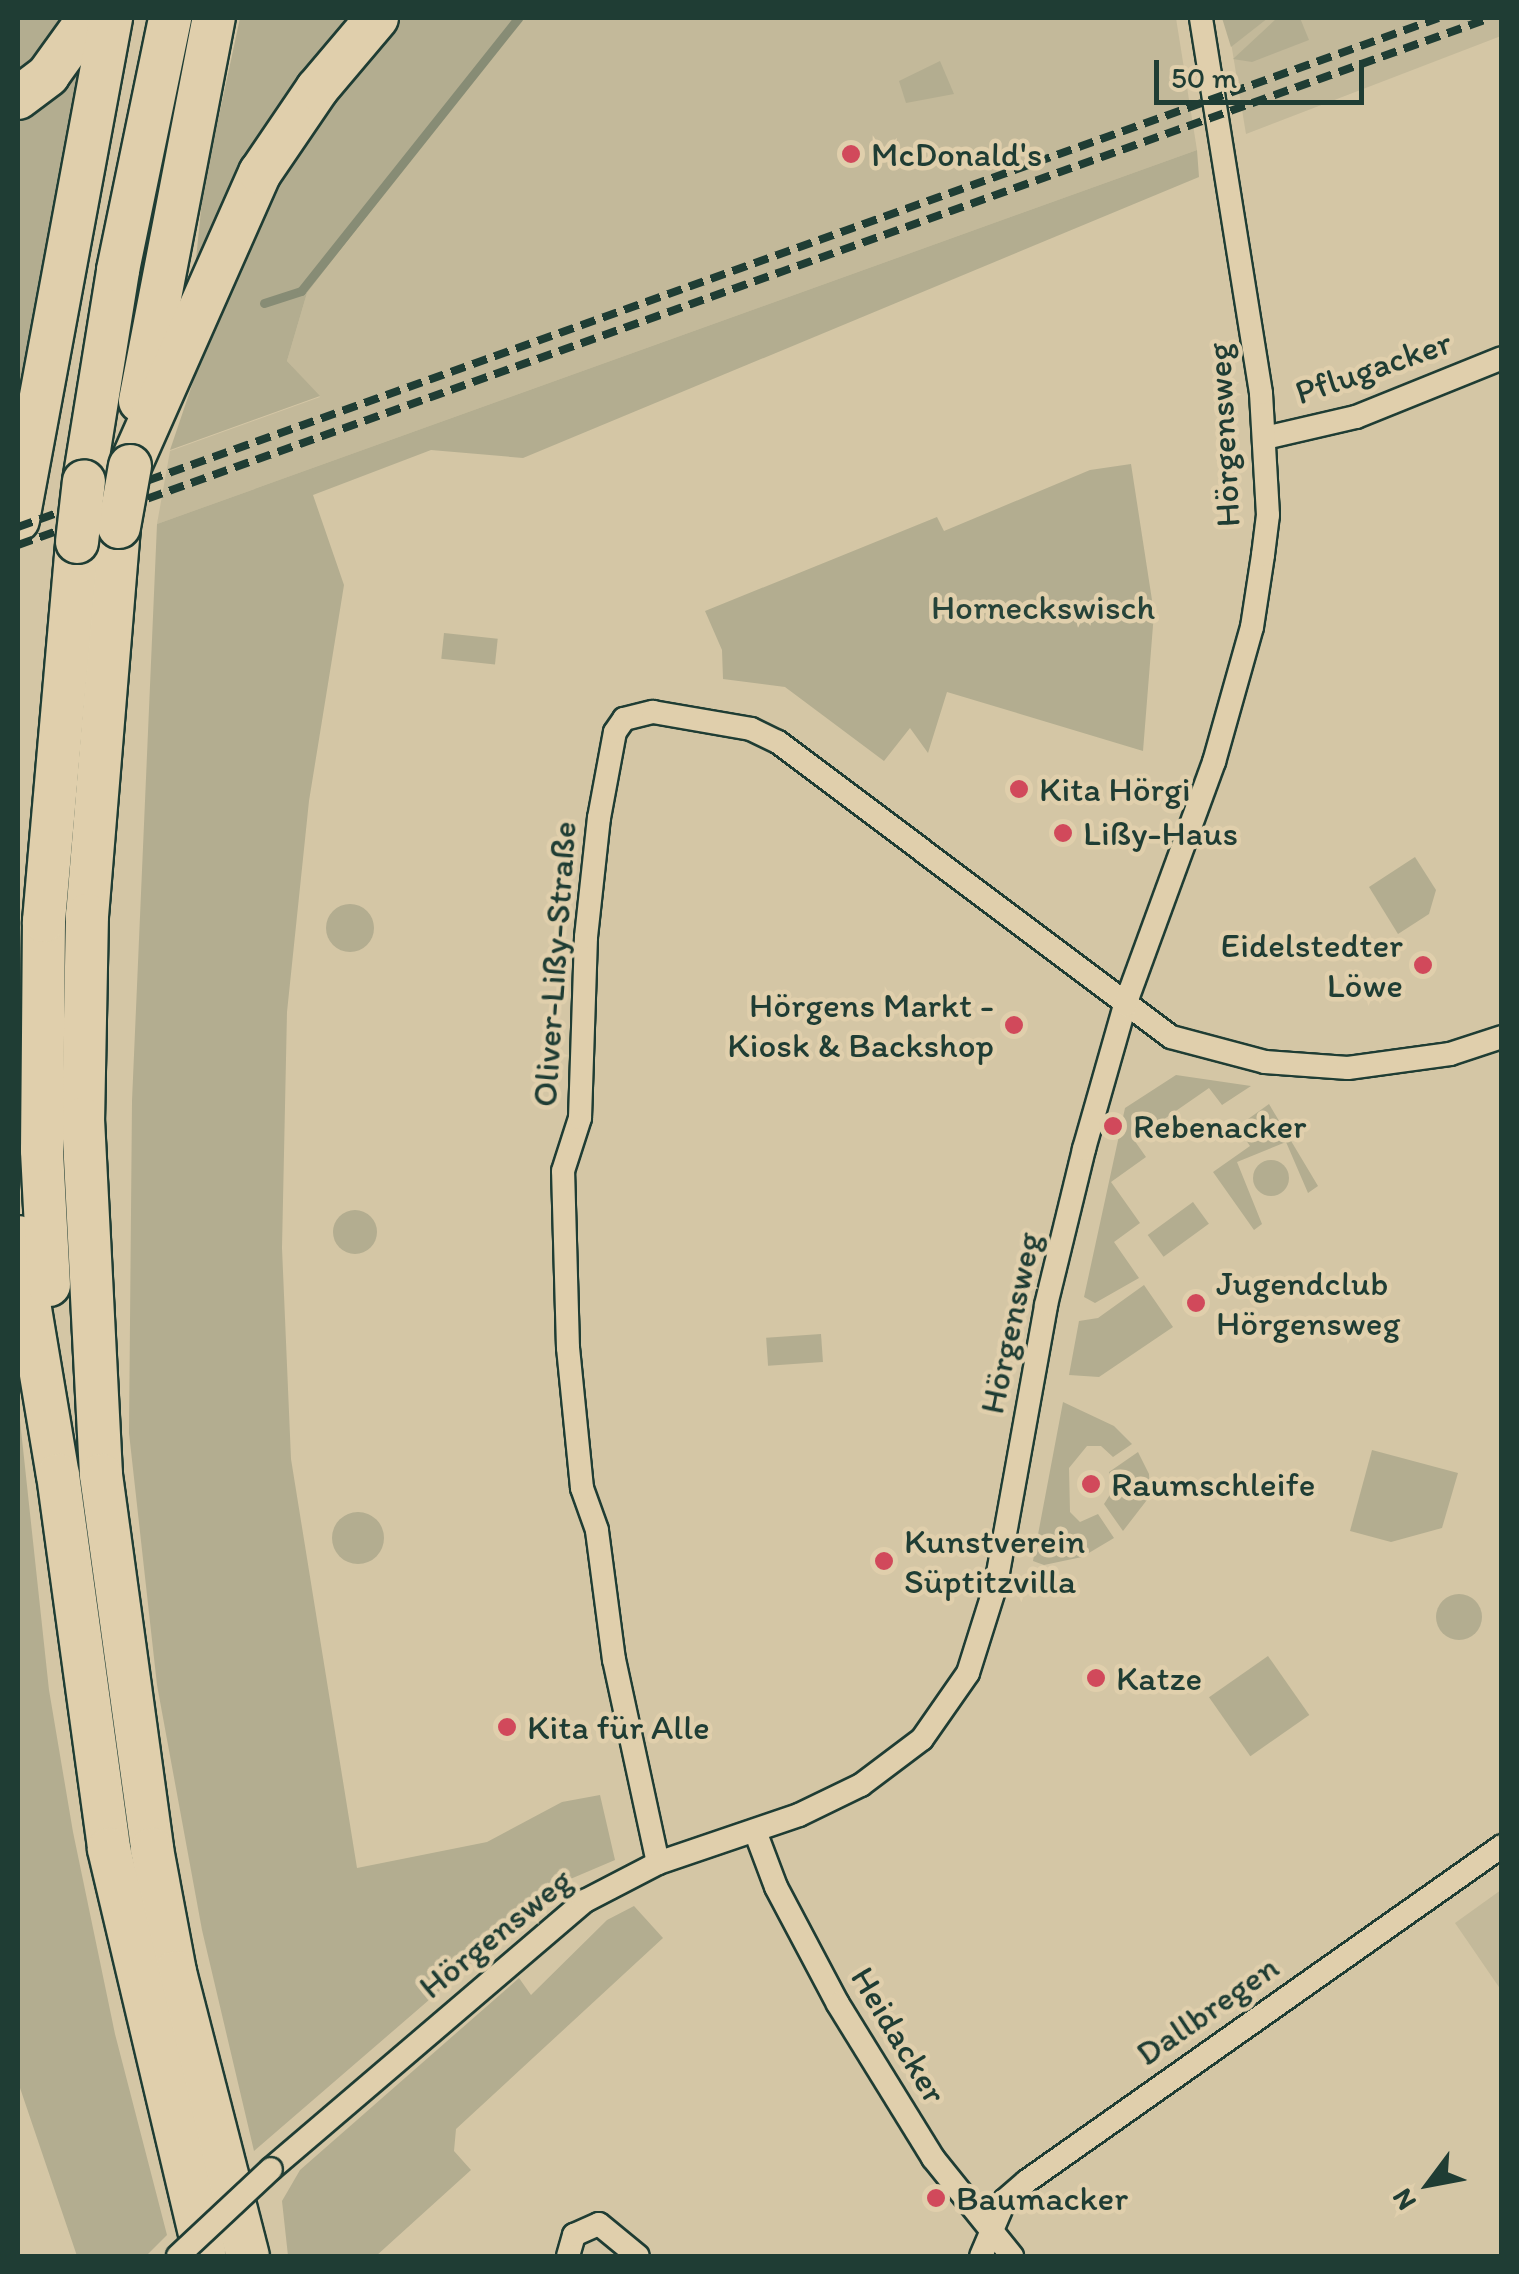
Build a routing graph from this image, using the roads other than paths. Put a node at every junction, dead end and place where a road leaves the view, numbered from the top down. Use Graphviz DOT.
graph roads {
  1 [pos="89,18"];
  2 [pos="111,18"];
  3 [pos="170,18"];
  4 [pos="214,18"];
  5 [pos="377,18"];
  6 [pos="1201,18"];
  7 [pos="18,98"];
  8 [pos="1502,358"];
  9 [pos="1265,438"];
  10 [pos="130,466"];
  11 [pos="19,511"];
  12 [pos="1125,1005"];
  13 [pos="1502,1038"];
  14 [pos="18,1237"];
  15 [pos="58,1475"];
  16 [pos="755,1831"];
  17 [pos="1502,1846"];
  18 [pos="658,1863"];
  19 [pos="992,2232"];
  20 [pos="178,2256"];
  21 [pos="205,2256"];
  22 [pos="248,2256"];
  23 [pos="568,2256"];
  24 [pos="638,2256"];
  25 [pos="980,2256"];
  26 [pos="1012,2256"];
  1 -- 7 [label="highway"];
  2 -- 11 [label="highway"];
  3 -- 15 [label="highway, bridge"];
  4 -- 10 [label="highway"];
  5 -- 10 [label="highway"];
  6 -- 9 [label="street, Hörgensweg"];
  8 -- 9 [label="street, Pflugacker"];
  9 -- 12 [label="street, Hörgensweg"];
  10 -- 22 [label="highway, bridge"];
  12 -- 13 [label="street"];
  12 -- 16 [label="street, Hörgensweg"];
  12 -- 18 [label="street, Oliver-Lißy-Straße"];
  14 -- 15 [label="highway"];
  15 -- 21 [label="highway"];
  16 -- 18 [label="street, Hörgensweg"];
  16 -- 19 [label="street, Heidacker"];
  17 -- 19 [label="street, Dallbregen"];
  18 -- 20 [label="street, Hörgensweg, bridge"];
  19 -- 25 [label="street, Dallbregen"];
  19 -- 26 [label="street, Heidacker"];
  23 -- 24 [label="street"];
}
